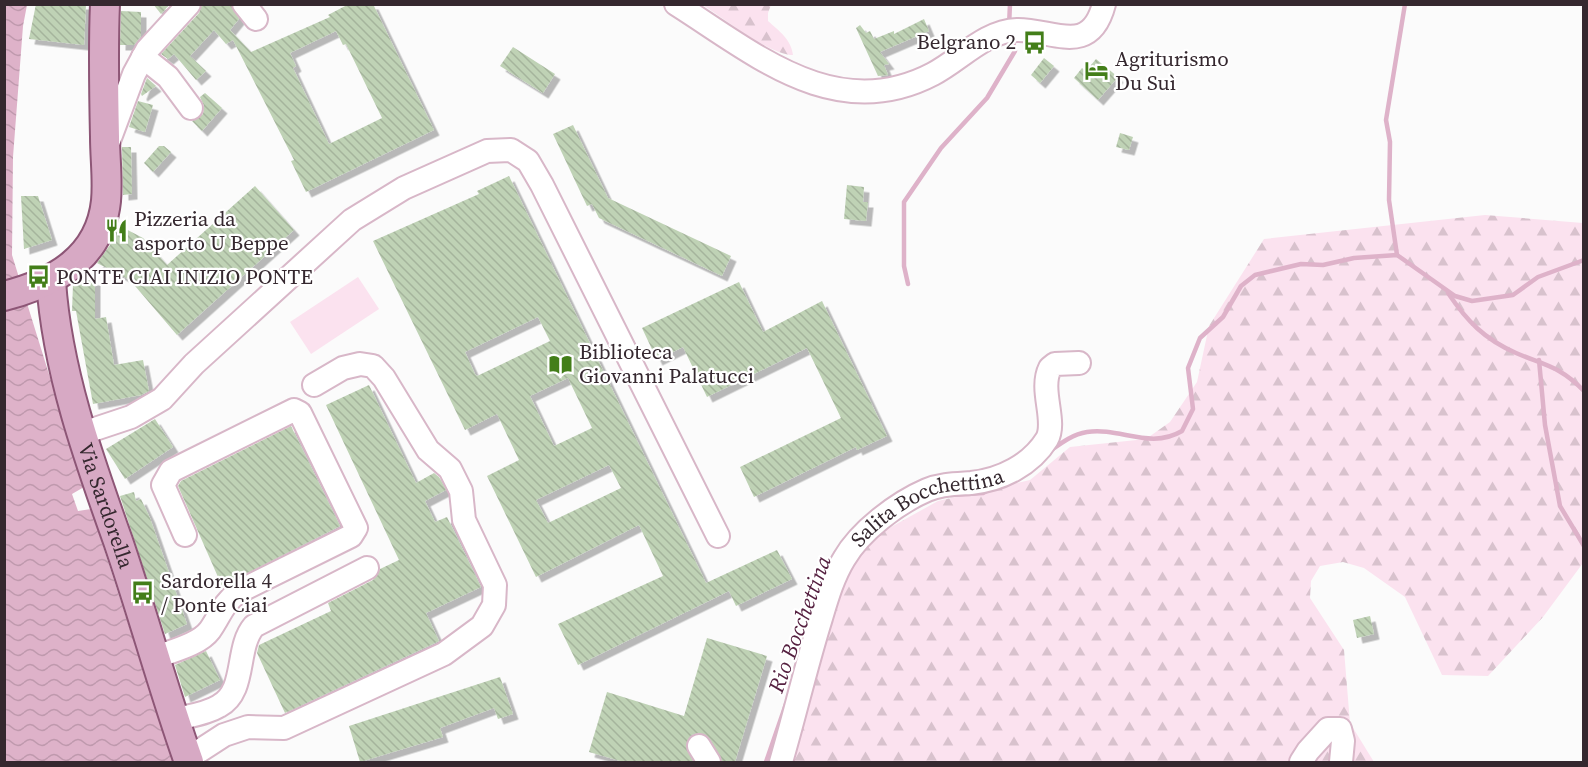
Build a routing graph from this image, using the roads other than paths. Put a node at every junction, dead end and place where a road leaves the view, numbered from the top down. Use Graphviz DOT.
graph roads {
  1 [pos="105,4"];
  2 [pos="189,4"];
  3 [pos="676,4"];
  4 [pos="1104,4"];
  5 [pos="143,57"];
  6 [pos="191,108"];
  7 [pos="105,150"];
  8 [pos="28,289"];
  9 [pos="1078,363"];
  10 [pos="314,385"];
  11 [pos="83,434"];
  12 [pos="185,535"];
  13 [pos="718,536"];
  14 [pos="367,568"];
  15 [pos="154,658"];
  16 [pos="173,720"];
  17 [pos="188,761"];
  18 [pos="781,762"];
  19 [pos="1301,762"];
  20 [pos="1341,762"];
  1 -- 7 [label="main road, Via Sardorella"];
  2 -- 5 [label="street"];
  3 -- 4 [label="street"];
  5 -- 6 [label="street"];
  5 -- 7 [label="street"];
  7 -- 8 [label="main road, Via Sardorella"];
  8 -- 11 [label="main road, Via Sardorella"];
  9 -- 18 [label="street, Salita Bocchettina"];
  10 -- 17 [label="street"];
  11 -- 13 [label="street"];
  11 -- 15 [label="main road, Via Sardorella"];
  12 -- 15 [label="street"];
  14 -- 16 [label="street"];
  15 -- 16 [label="main road, Via Sardorella"];
  16 -- 17 [label="main road, Via Sardorella"];
  19 -- 20 [label="street"];
}
